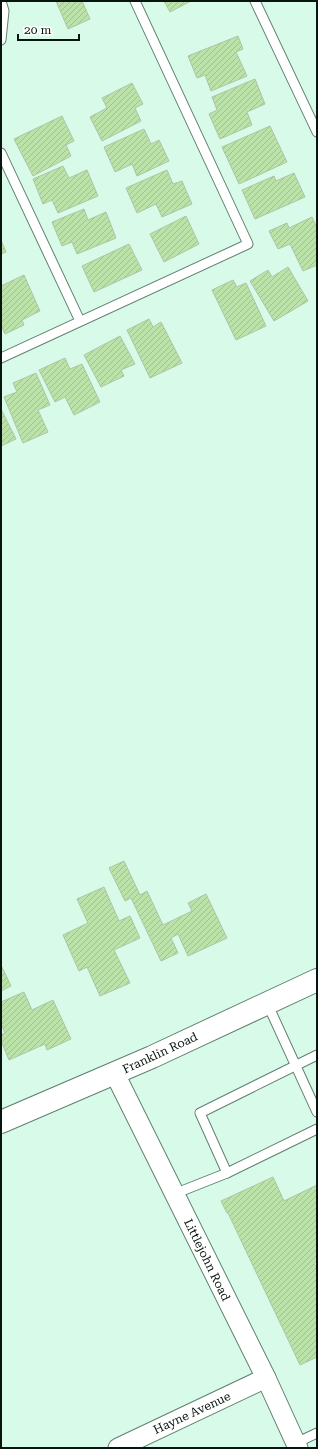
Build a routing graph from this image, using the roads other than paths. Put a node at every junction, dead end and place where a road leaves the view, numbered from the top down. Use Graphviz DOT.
graph roads {
  1 [pos="1,1"];
  2 [pos="135,1"];
  3 [pos="255,1"];
  4 [pos="1,40"];
  5 [pos="317,132"];
  6 [pos="1,153"];
  7 [pos="80,321"];
  8 [pos="1,358"];
  9 [pos="317,980"];
  10 [pos="267,1003"];
  11 [pos="317,1055"];
  12 [pos="296,1064"];
  13 [pos="115,1074"];
  14 [pos="317,1112"];
  15 [pos="1,1122"];
  16 [pos="317,1129"];
  17 [pos="227,1173"];
  18 [pos="174,1194"];
  19 [pos="266,1378"];
  20 [pos="317,1433"];
  21 [pos="297,1446"];
  22 [pos="118,1448"];
  1 -- 4 [label="lane"];
  2 -- 7 [label="lane"];
  3 -- 5 [label="lane"];
  6 -- 7 [label="lane"];
  7 -- 8 [label="lane"];
  9 -- 10 [label="main road, Franklin Road"];
  10 -- 12 [label="lane"];
  10 -- 13 [label="main road, Franklin Road"];
  11 -- 12 [label="lane"];
  12 -- 14 [label="lane"];
  12 -- 17 [label="lane"];
  13 -- 15 [label="main road, Franklin Road"];
  13 -- 18 [label="street, Littlejohn Road"];
  16 -- 17 [label="lane"];
  17 -- 18 [label="lane"];
  18 -- 19 [label="street, Littlejohn Road"];
  19 -- 21 [label="street, Littlejohn Road"];
  19 -- 22 [label="street, Hayne Avenue"];
  20 -- 21 [label="lane"];
}
